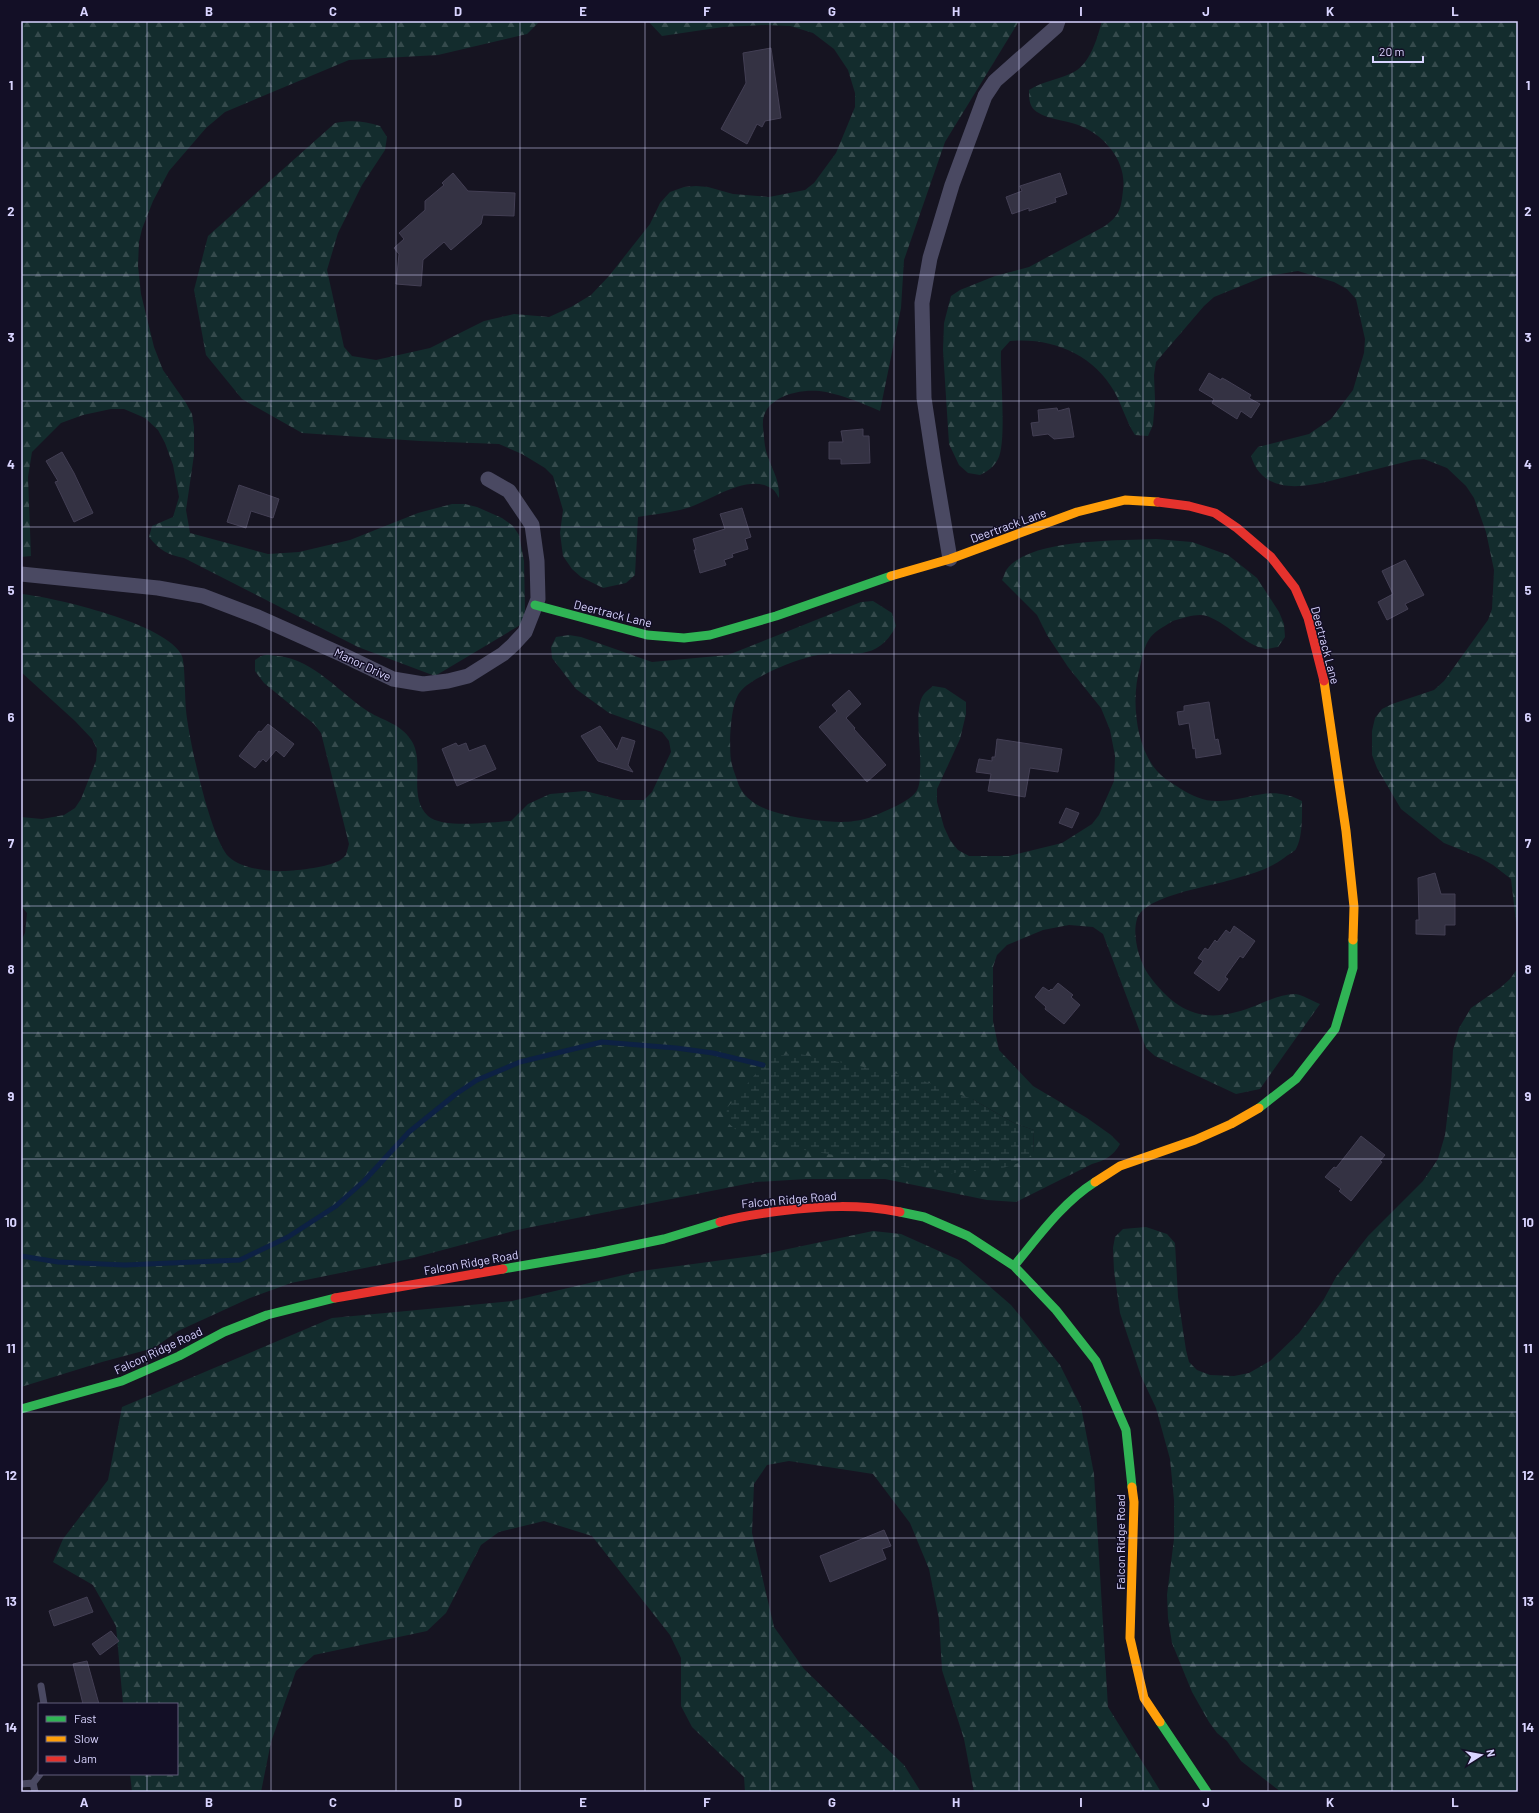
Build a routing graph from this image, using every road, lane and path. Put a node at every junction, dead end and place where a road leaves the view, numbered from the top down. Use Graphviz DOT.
graph roads {
  1 [pos="1058,21"];
  2 [pos="488,479"];
  3 [pos="950,559"];
  4 [pos="21,574"];
  5 [pos="535,605"];
  6 [pos="1014,1266"];
  7 [pos="21,1409"];
  8 [pos="40,1686"];
  9 [pos="44,1703"];
  10 [pos="39,1775"];
  11 [pos="33,1783"];
  12 [pos="21,1784"];
  13 [pos="35,1792"];
  14 [pos="1207,1792"];
  1 -- 3 [label="street"];
  2 -- 5 [label="street, Manor Drive"];
  3 -- 5 [label="street, Deertrack Lane"];
  3 -- 6 [label="street, Deertrack Lane"];
  4 -- 5 [label="street, Manor Drive"];
  6 -- 7 [label="street, Falcon Ridge Road"];
  6 -- 14 [label="street, Falcon Ridge Road"];
  8 -- 9 [label="lane"];
  10 -- 11 [label="lane"];
  11 -- 12 [label="lane"];
  11 -- 13 [label="lane"];
}
